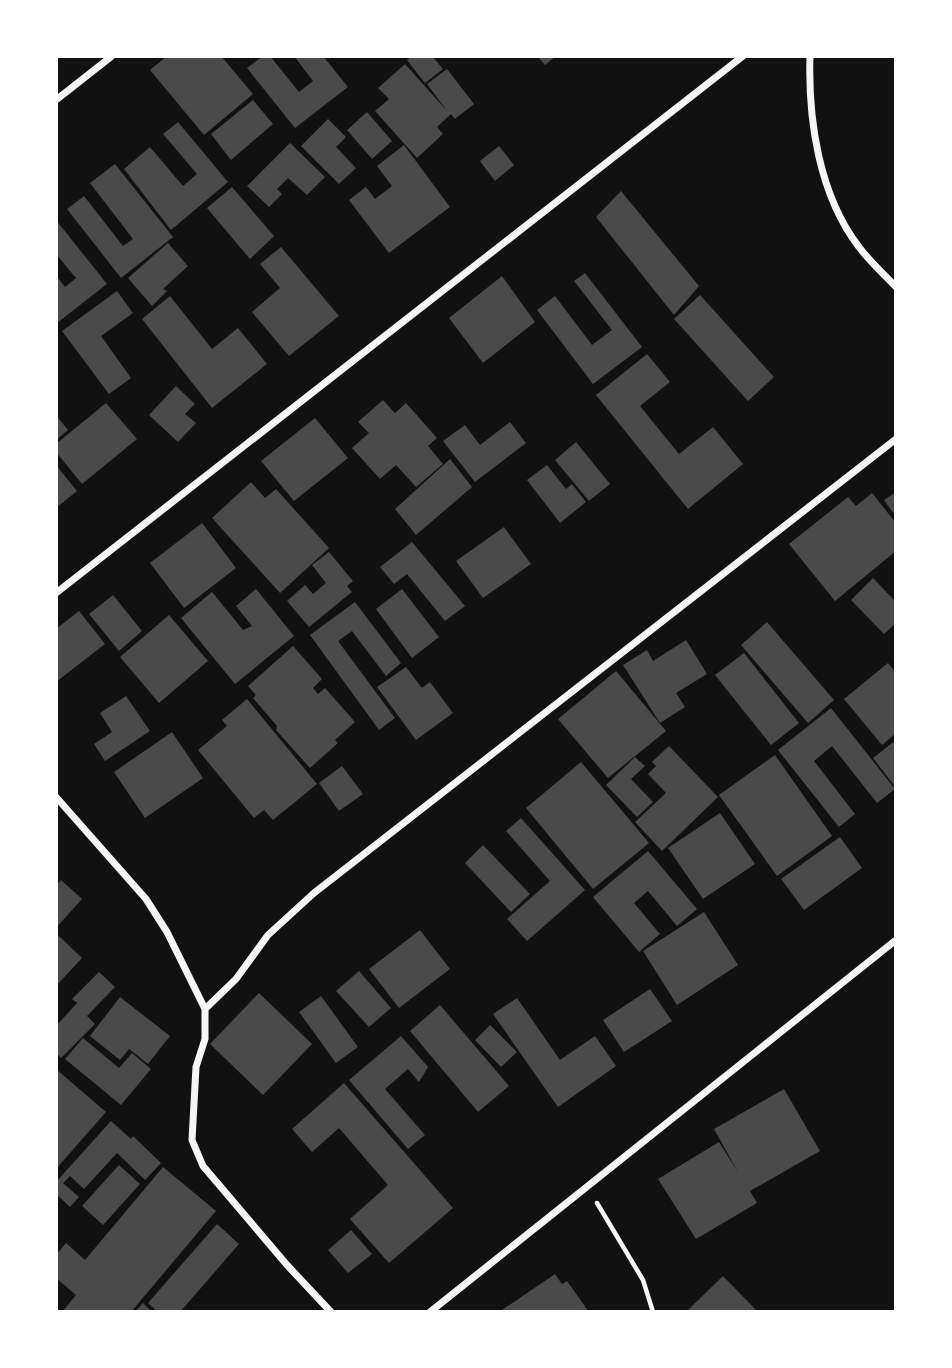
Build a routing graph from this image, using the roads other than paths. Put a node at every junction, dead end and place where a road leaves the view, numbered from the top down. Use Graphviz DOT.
graph roads {
  1 [pos="112,56"];
  2 [pos="743,56"];
  3 [pos="810,56"];
  4 [pos="56,100"];
  5 [pos="896,287"];
  6 [pos="896,439"];
  7 [pos="56,593"];
  8 [pos="56,797"];
  9 [pos="896,940"];
  10 [pos="205,1009"];
  11 [pos="331,1312"];
  12 [pos="430,1312"];
  1 -- 4 [label="street"];
  2 -- 7 [label="street"];
  3 -- 5 [label="street"];
  6 -- 10 [label="street"];
  8 -- 10 [label="street"];
  9 -- 12 [label="street"];
  10 -- 11 [label="street"];
}
